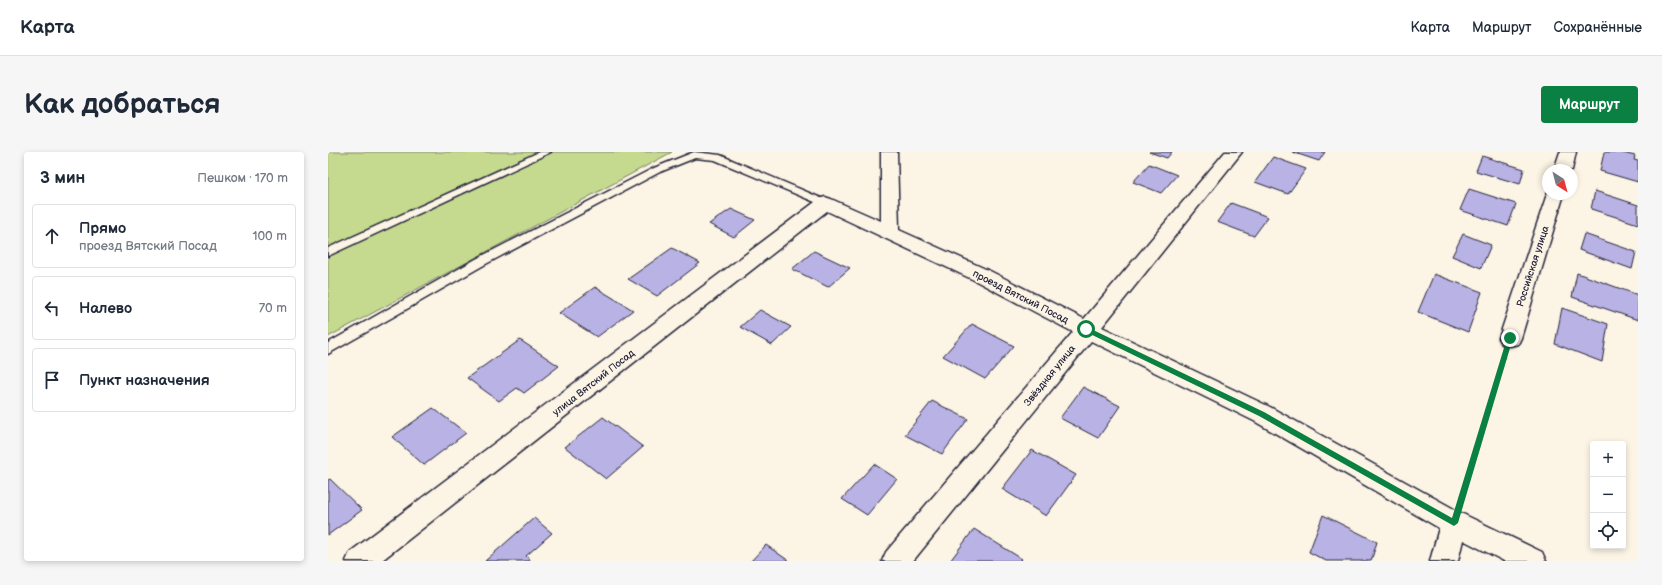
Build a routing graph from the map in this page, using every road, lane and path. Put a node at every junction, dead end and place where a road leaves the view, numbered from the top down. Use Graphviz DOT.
graph roads {
  1 [pos="546,152"];
  2 [pos="889,152"];
  3 [pos="1234,152"];
  4 [pos="1568,152"];
  5 [pos="1565,164"];
  6 [pos="1553,200"];
  7 [pos="825,203"];
  8 [pos="890,233"];
  9 [pos="328,252"];
  10 [pos="1086,329"];
  11 [pos="1510,338"];
  12 [pos="328,349"];
  13 [pos="1454,523"];
  14 [pos="360,561"];
  15 [pos="896,561"];
  16 [pos="1444,561"];
  17 [pos="1532,561"];
  1 -- 9 [label="lane"];
  2 -- 8 [label="street"];
  3 -- 10 [label="street, Звёздная улица"];
  4 -- 5 [label="street"];
  6 -- 11 [label="street, Российская улица"];
  7 -- 8 [label="street, проезд Вятский Посад"];
  7 -- 12 [label="lane"];
  7 -- 14 [label="street, улица Вятский Посад"];
  8 -- 10 [label="street, проезд Вятский Посад"];
  10 -- 13 [label="street, проезд Вятский Посад"];
  10 -- 15 [label="street, Звёздная улица"];
  11 -- 13 [label="path"];
  13 -- 16 [label="street"];
  13 -- 17 [label="street, проезд Вятский Посад"];
}
